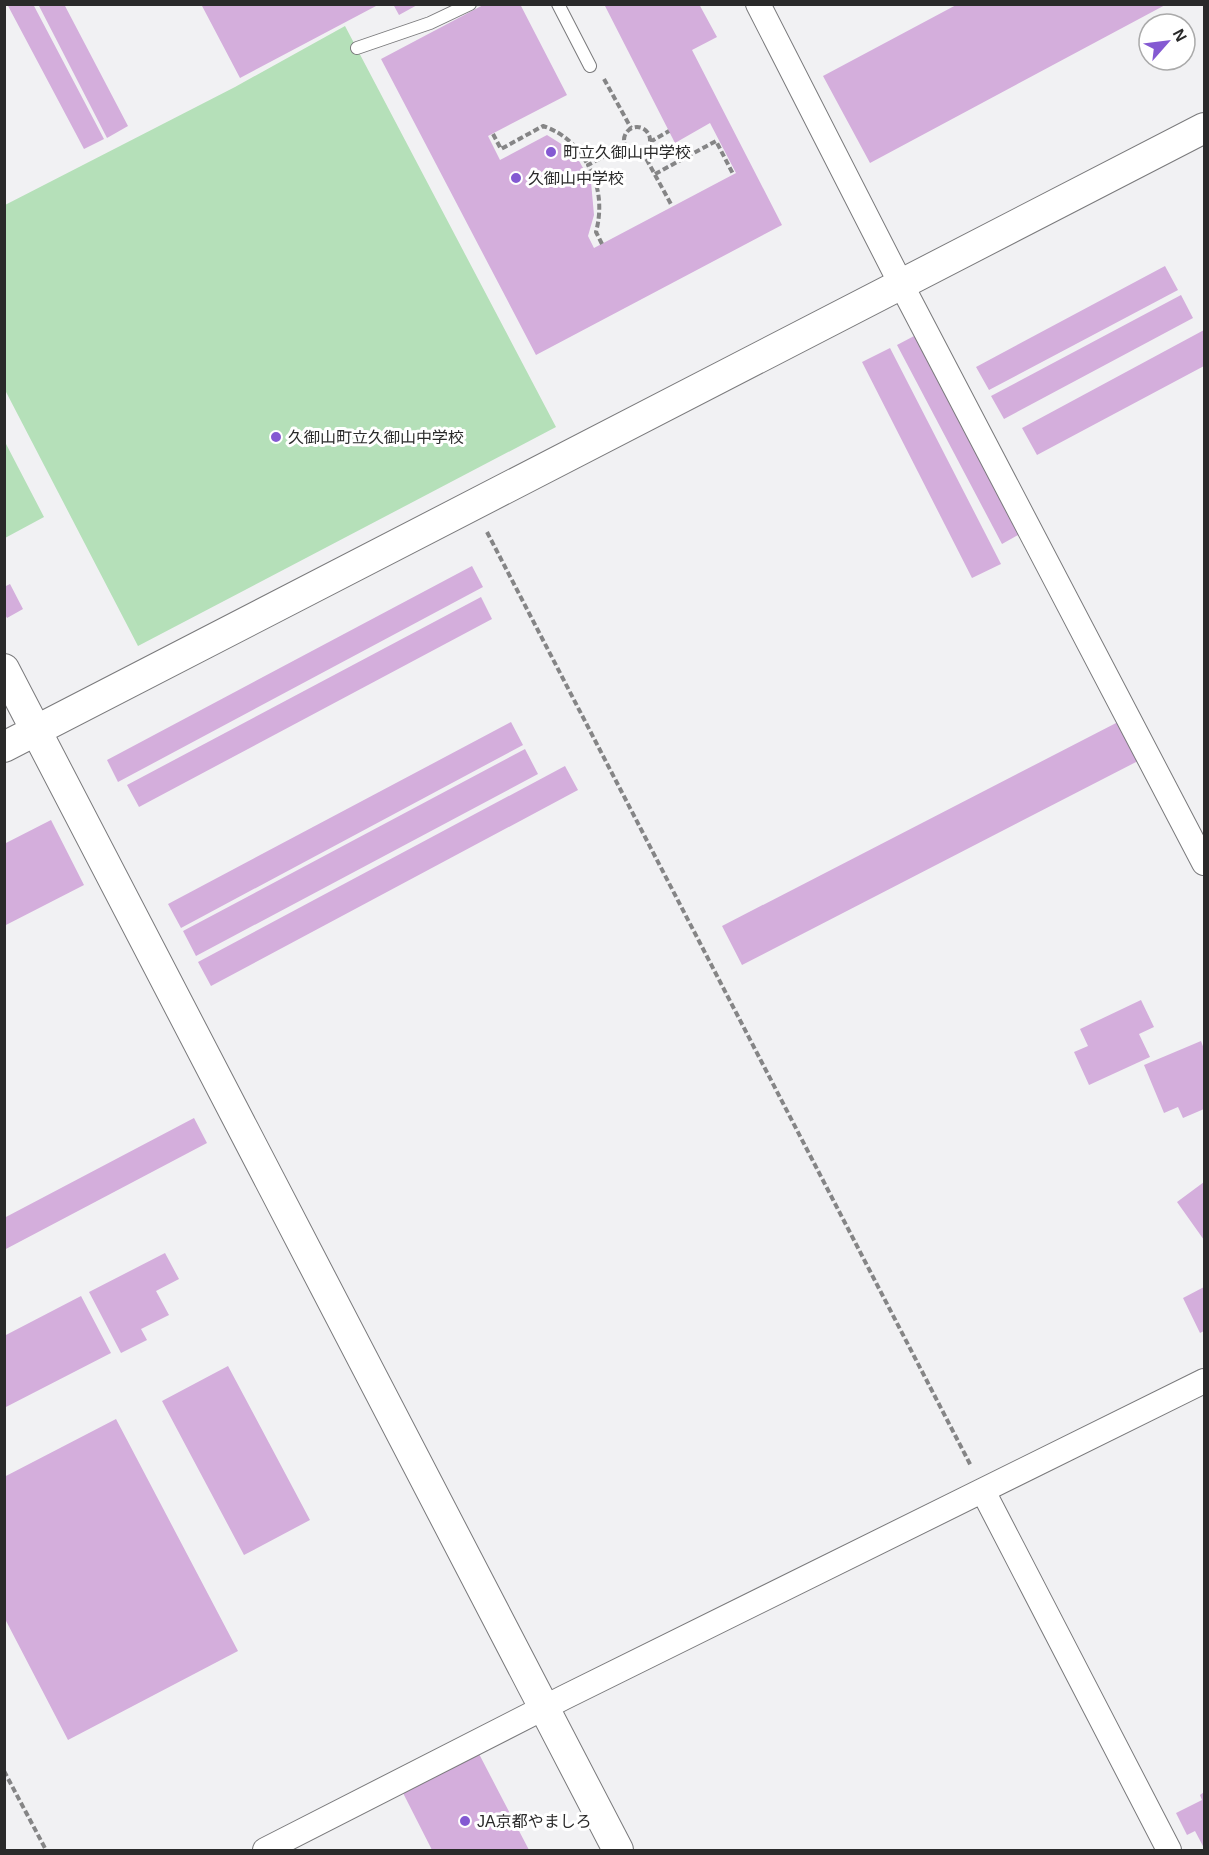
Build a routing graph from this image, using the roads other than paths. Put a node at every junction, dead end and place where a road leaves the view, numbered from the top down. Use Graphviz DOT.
graph roads {
  1 [pos="470,4"];
  2 [pos="558,4"];
  3 [pos="758,4"];
  4 [pos="357,48"];
  5 [pos="590,66"];
  6 [pos="1204,128"];
  7 [pos="901,284"];
  8 [pos="4,669"];
  9 [pos="36,730"];
  10 [pos="4,747"];
  11 [pos="1204,863"];
  12 [pos="1204,1381"];
  13 [pos="983,1491"];
  14 [pos="544,1708"];
  15 [pos="265,1851"];
  16 [pos="618,1851"];
  17 [pos="1169,1851"];
  1 -- 4 [label="lane"];
  2 -- 5 [label="lane"];
  3 -- 7 [label="street"];
  6 -- 7 [label="street"];
  7 -- 9 [label="street"];
  7 -- 11 [label="street"];
  8 -- 9 [label="street"];
  9 -- 10 [label="street"];
  9 -- 14 [label="street"];
  12 -- 13 [label="street"];
  13 -- 14 [label="street"];
  13 -- 17 [label="street"];
  14 -- 15 [label="street"];
  14 -- 16 [label="street"];
}
